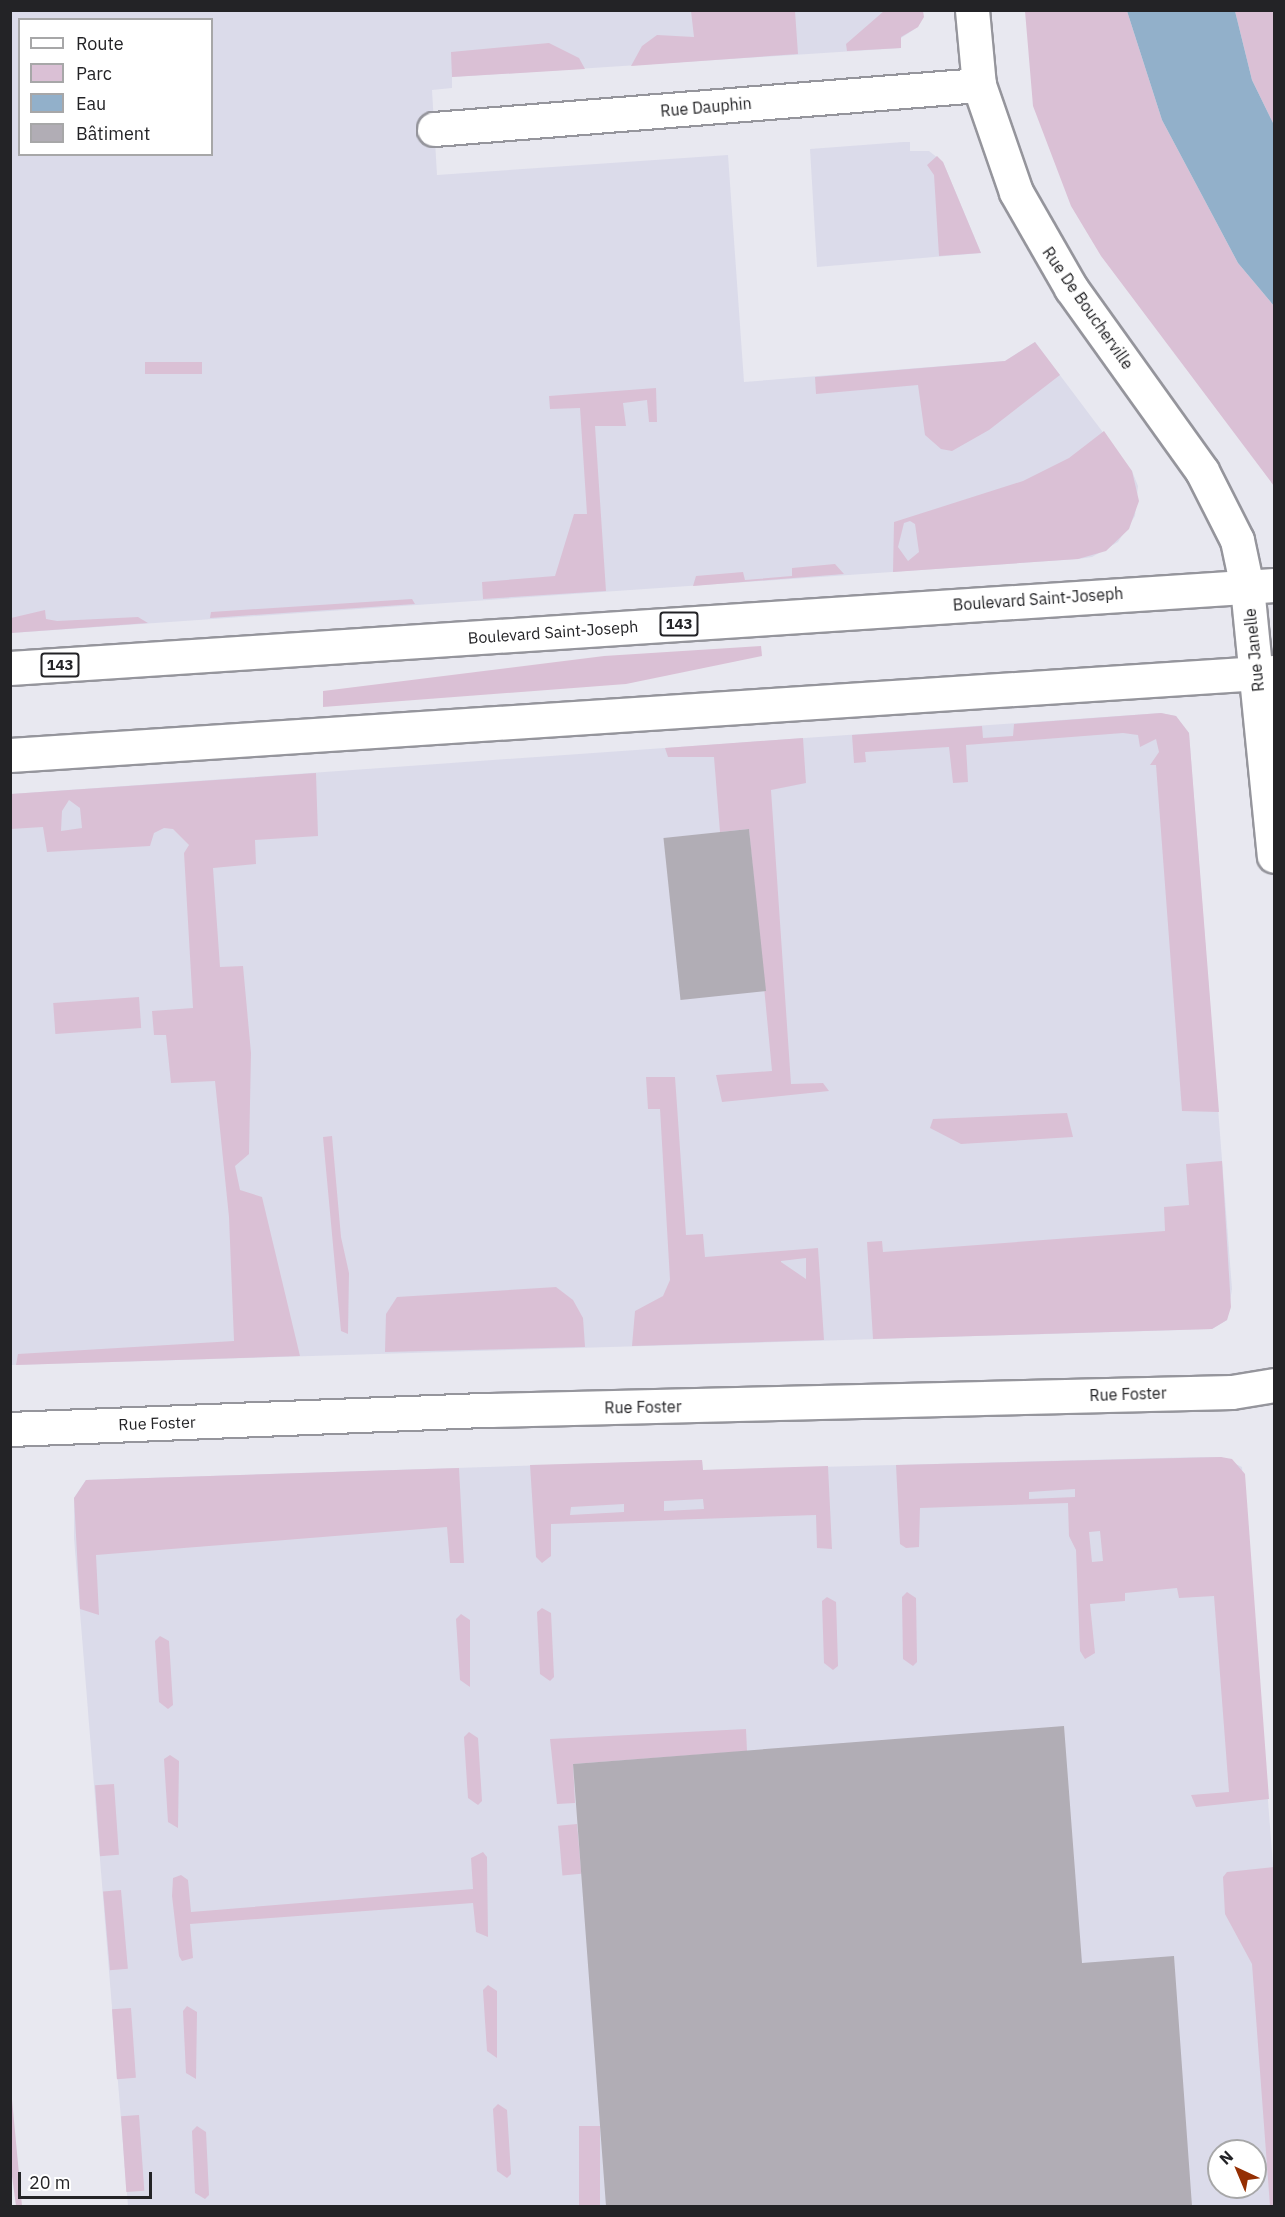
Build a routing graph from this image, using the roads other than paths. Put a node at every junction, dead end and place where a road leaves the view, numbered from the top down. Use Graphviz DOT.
graph roads {
  1 [pos="972,10"];
  2 [pos="979,85"];
  3 [pos="434,129"];
  4 [pos="1261,586"];
  5 [pos="10,668"];
  6 [pos="1266,672"];
  7 [pos="10,755"];
  8 [pos="1275,856"];
  9 [pos="1275,1385"];
  10 [pos="10,1429"];
  1 -- 2 [label="main road, Rue De Boucherville"];
  2 -- 3 [label="main road, Rue Dauphin"];
  2 -- 4 [label="main road, Rue De Boucherville"];
  4 -- 5 [label="main road, Boulevard Saint-Joseph / 143"];
  4 -- 6 [label="main road, Rue Janelle"];
  6 -- 7 [label="main road"];
  6 -- 8 [label="main road, Rue Janelle"];
  9 -- 10 [label="main road, Rue Foster"];
}
